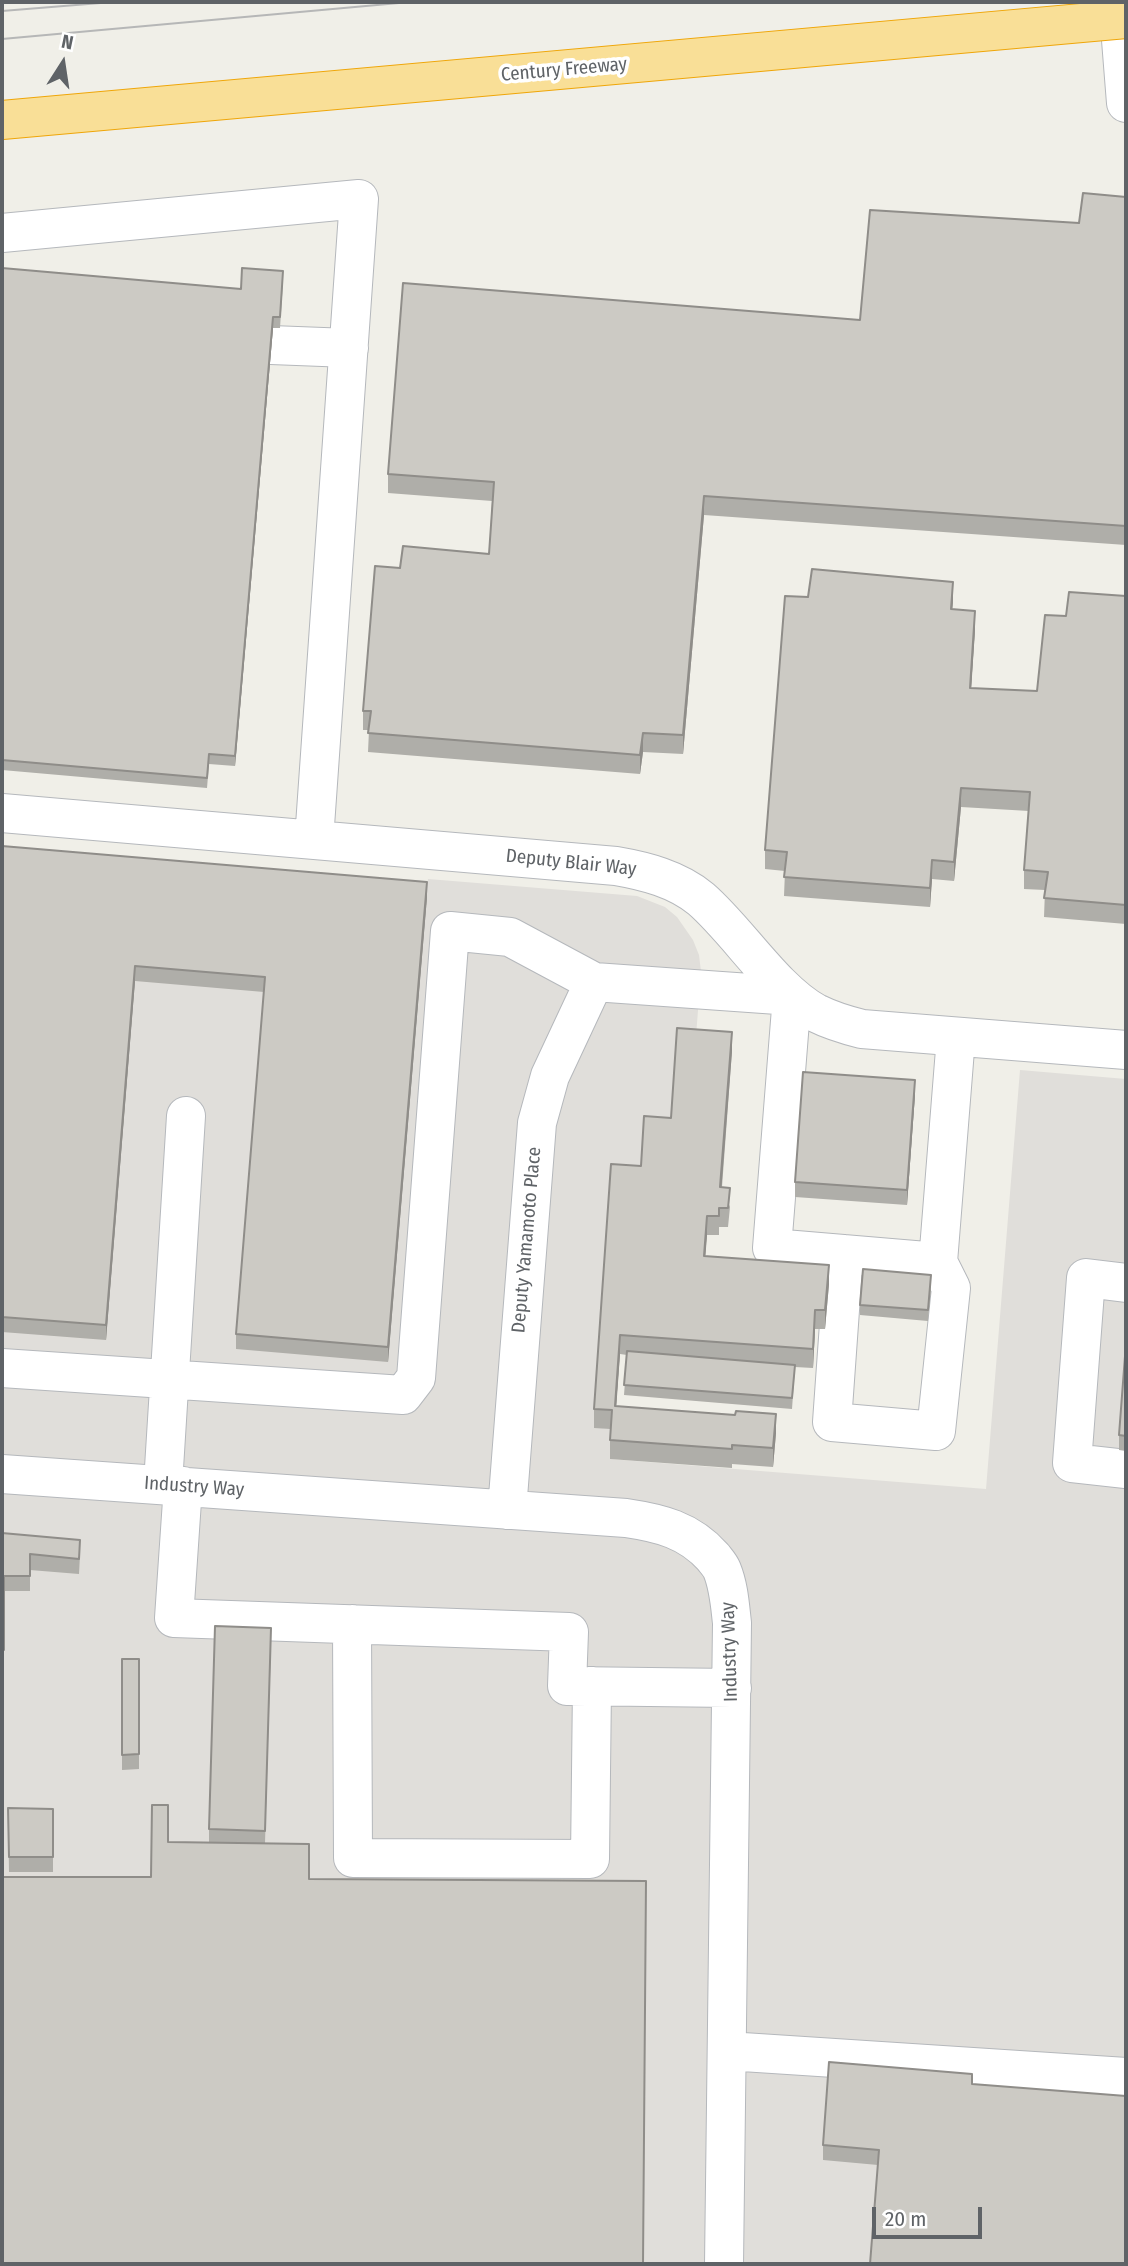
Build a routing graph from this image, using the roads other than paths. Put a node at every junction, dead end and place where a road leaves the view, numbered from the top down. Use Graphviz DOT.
graph roads {
  1 [pos="1118,2"];
  2 [pos="1126,19"];
  3 [pos="1126,103"];
  4 [pos="2,120"];
  5 [pos="2,233"];
  6 [pos="271,345"];
  7 [pos="349,348"];
  8 [pos="2,813"];
  9 [pos="314,839"];
  10 [pos="594,982"];
  11 [pos="792,996"];
  12 [pos="956,1037"];
  13 [pos="1126,1050"];
  14 [pos="186,1116"];
  15 [pos="845,1254"];
  16 [pos="938,1262"];
  17 [pos="1126,1283"];
  18 [pos="2,1368"];
  19 [pos="169,1379"];
  20 [pos="1126,1469"];
  21 [pos="2,1474"];
  22 [pos="173,1485"];
  23 [pos="507,1510"];
  24 [pos="352,1624"];
  25 [pos="592,1686"];
  26 [pos="732,1688"];
  27 [pos="727,2051"];
  28 [pos="1126,2077"];
  29 [pos="724,2264"];
  1 -- 3 [label="street"];
  2 -- 4 [label="highway, Century Freeway, bridge"];
  5 -- 7 [label="street"];
  6 -- 7 [label="street"];
  7 -- 9 [label="street"];
  8 -- 9 [label="street, Deputy Blair Way"];
  9 -- 11 [label="street, Deputy Blair Way"];
  10 -- 11 [label="street"];
  10 -- 19 [label="street"];
  10 -- 23 [label="street, Deputy Yamamoto Place"];
  11 -- 12 [label="street, Deputy Blair Way"];
  11 -- 15 [label="street"];
  12 -- 13 [label="street, Deputy Blair Way"];
  12 -- 16 [label="street"];
  14 -- 19 [label="street"];
  15 -- 16 [label="street"];
  15 -- 16 [label="street"];
  17 -- 20 [label="street"];
  18 -- 19 [label="street"];
  19 -- 22 [label="street"];
  21 -- 22 [label="street, Industry Way"];
  22 -- 23 [label="street, Industry Way"];
  22 -- 24 [label="street"];
  23 -- 26 [label="street, Industry Way"];
  24 -- 25 [label="street"];
  24 -- 25 [label="street"];
  25 -- 26 [label="street"];
  26 -- 27 [label="street, Industry Way"];
  27 -- 28 [label="street"];
  27 -- 29 [label="street, Industry Way"];
}
